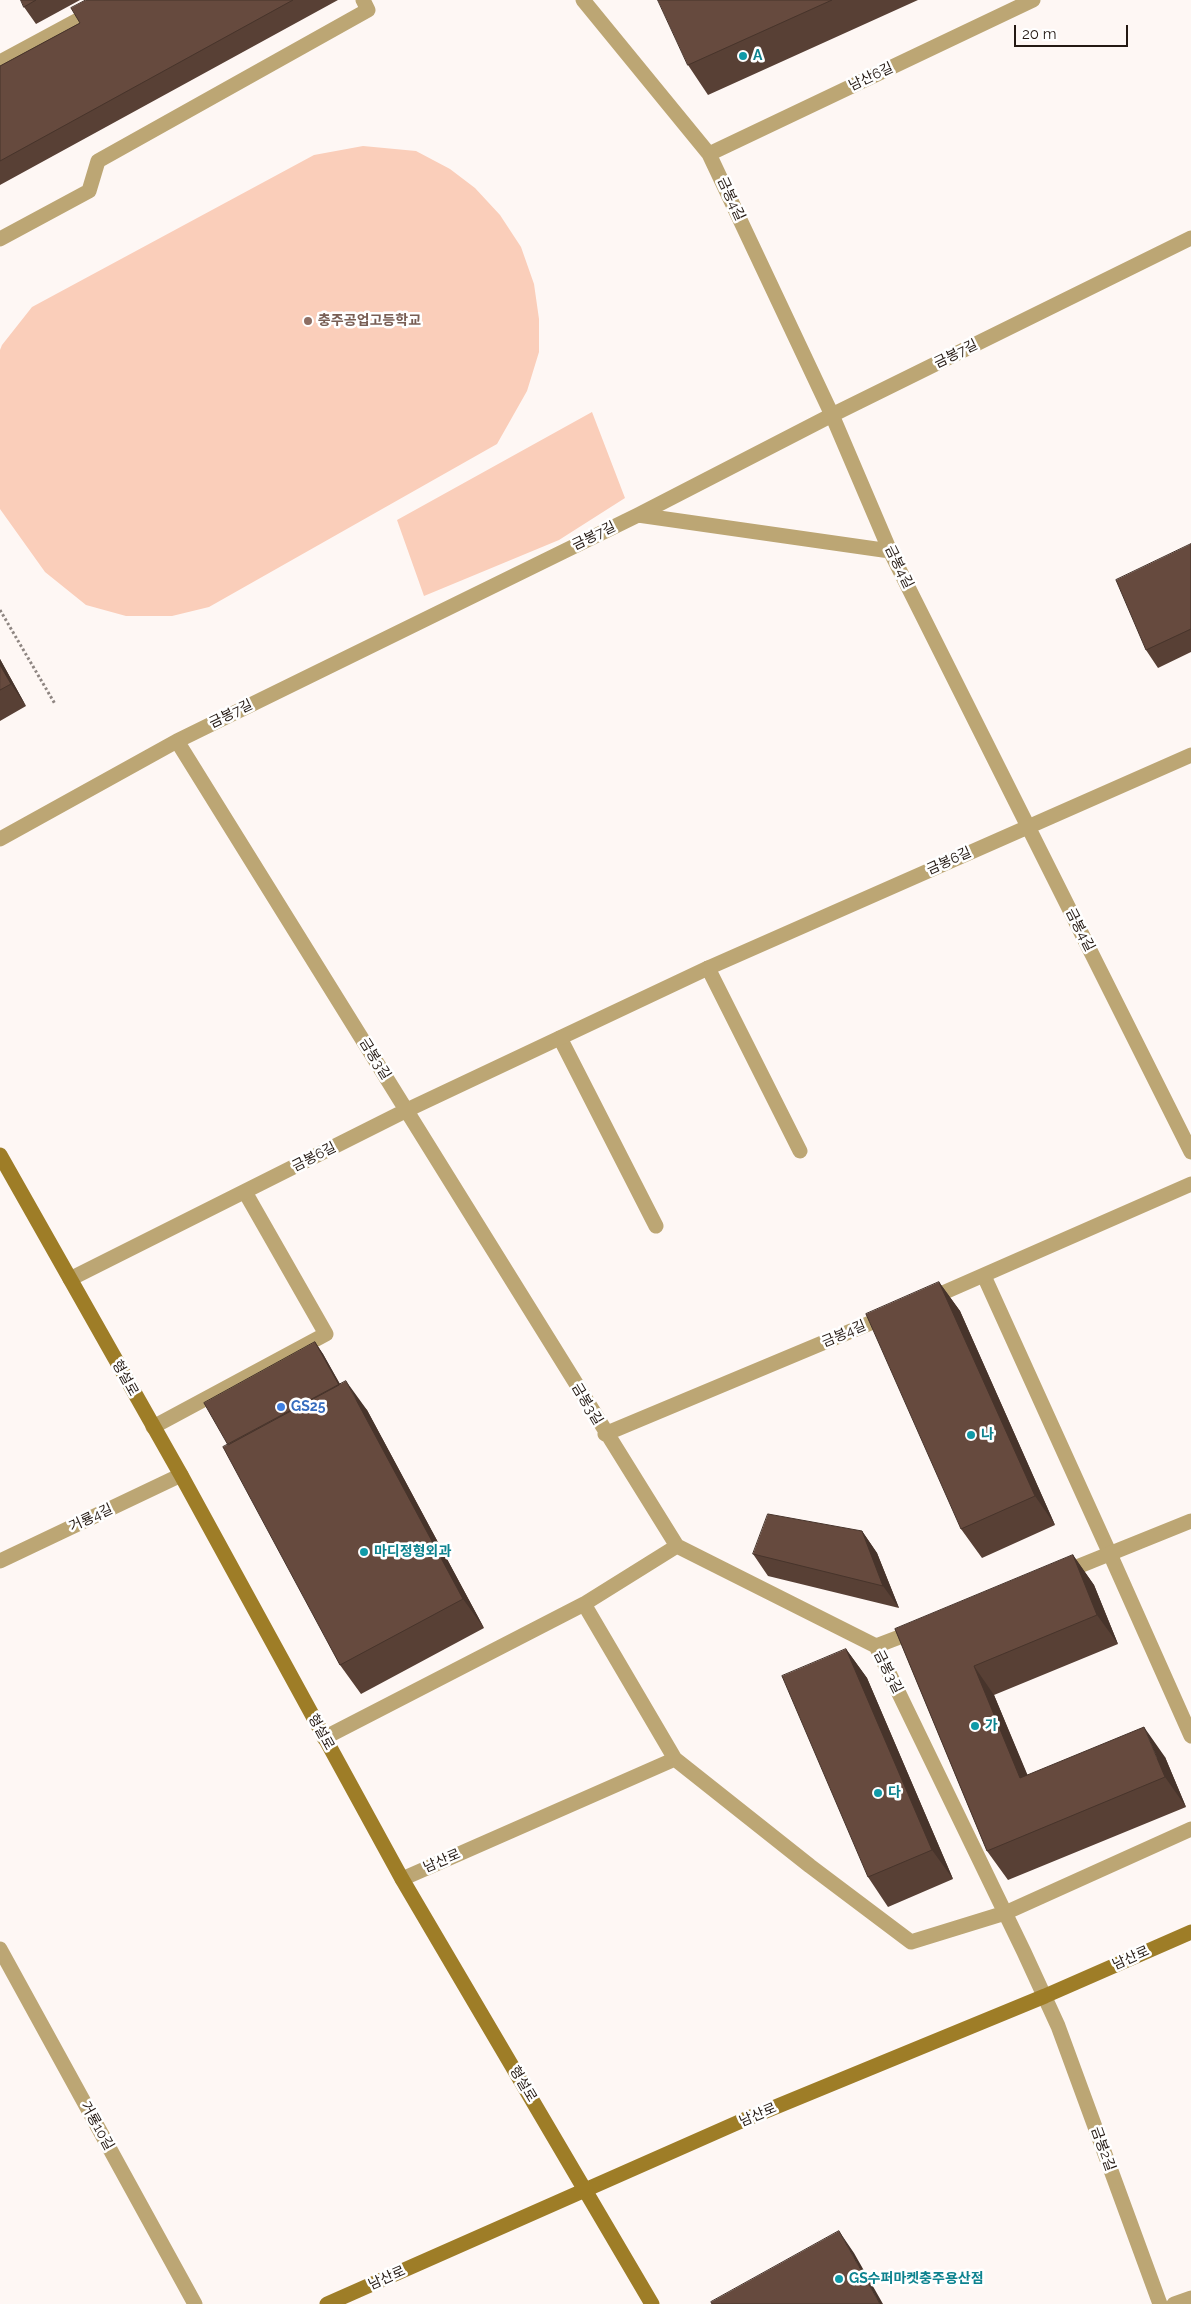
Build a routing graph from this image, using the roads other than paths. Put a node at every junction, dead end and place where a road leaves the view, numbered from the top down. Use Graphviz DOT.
graph roads {
  1 [pos="115,0"];
  2 [pos="363,0"];
  3 [pos="1033,0"];
  4 [pos="587,1"];
  5 [pos="1,58"];
  6 [pos="709,154"];
  7 [pos="1191,238"];
  8 [pos="0,240"];
  9 [pos="832,415"];
  10 [pos="638,515"];
  11 [pos="890,551"];
  12 [pos="177,741"];
  13 [pos="1191,755"];
  14 [pos="1028,826"];
  15 [pos="0,839"];
  16 [pos="708,968"];
  17 [pos="560,1038"];
  18 [pos="407,1110"];
  19 [pos="800,1151"];
  20 [pos="1191,1152"];
  21 [pos="0,1155"];
  22 [pos="1191,1184"];
  23 [pos="245,1192"];
  24 [pos="656,1226"];
  25 [pos="984,1276"];
  26 [pos="70,1279"];
  27 [pos="153,1427"];
  28 [pos="605,1434"];
  29 [pos="181,1475"];
  30 [pos="1191,1522"];
  31 [pos="677,1546"];
  32 [pos="1110,1554"];
  33 [pos="0,1561"];
  34 [pos="1047,1579"];
  35 [pos="584,1604"];
  36 [pos="930,1625"];
  37 [pos="876,1646"];
  38 [pos="1191,1736"];
  39 [pos="324,1738"];
  40 [pos="675,1759"];
  41 [pos="1191,1829"];
  42 [pos="402,1879"];
  43 [pos="1006,1913"];
  44 [pos="1191,1932"];
  45 [pos="0,1949"];
  46 [pos="1045,1996"];
  47 [pos="585,2189"];
  48 [pos="1191,2298"];
  49 [pos="195,2304"];
  50 [pos="327,2304"];
  51 [pos="652,2304"];
  52 [pos="1160,2304"];
  53 [pos="1174,2304"];
  1 -- 5 [label="street"];
  2 -- 8 [label="street"];
  3 -- 6 [label="street, 남산6길"];
  4 -- 6 [label="street, 금봉4길"];
  6 -- 9 [label="street, 금봉4길"];
  7 -- 9 [label="street, 금봉7길"];
  9 -- 10 [label="street, 금봉7길"];
  9 -- 11 [label="street, 금봉4길"];
  10 -- 11 [label="street"];
  10 -- 12 [label="street, 금봉7길"];
  11 -- 14 [label="street, 금봉4길"];
  12 -- 15 [label="street, 금봉7길"];
  12 -- 18 [label="street, 금봉3길"];
  13 -- 14 [label="street, 금봉6길"];
  14 -- 16 [label="street, 금봉6길"];
  14 -- 20 [label="street, 금봉4길"];
  16 -- 17 [label="street, 금봉6길"];
  16 -- 19 [label="street"];
  17 -- 18 [label="street, 금봉6길"];
  17 -- 24 [label="street"];
  18 -- 23 [label="street, 금봉6길"];
  18 -- 28 [label="street, 금봉3길"];
  21 -- 26 [label="street, 형설로"];
  22 -- 25 [label="street, 금봉4길"];
  23 -- 26 [label="street, 금봉6길"];
  23 -- 27 [label="street"];
  25 -- 28 [label="street, 금봉4길"];
  25 -- 32 [label="street"];
  26 -- 27 [label="street, 형설로"];
  27 -- 29 [label="street, 형설로"];
  28 -- 31 [label="street, 금봉3길"];
  29 -- 33 [label="street, 거룡4길"];
  29 -- 39 [label="street, 형설로"];
  30 -- 32 [label="street"];
  31 -- 35 [label="street"];
  31 -- 37 [label="street, 금봉3길"];
  32 -- 34 [label="street"];
  32 -- 38 [label="street"];
  35 -- 39 [label="street"];
  35 -- 40 [label="street"];
  36 -- 37 [label="street"];
  37 -- 43 [label="street, 금봉3길"];
  39 -- 42 [label="street, 형설로"];
  40 -- 42 [label="street, 남산로"];
  40 -- 43 [label="street"];
  41 -- 43 [label="street"];
  42 -- 47 [label="street, 형설로"];
  43 -- 46 [label="street, 금봉3길"];
  44 -- 46 [label="street, 남산로"];
  45 -- 49 [label="street, 거룡10길"];
  46 -- 47 [label="street, 남산로"];
  46 -- 52 [label="street, 금봉2길"];
  47 -- 50 [label="street, 남산로"];
  47 -- 51 [label="street, 형설로"];
  48 -- 53 [label="street"];
}
